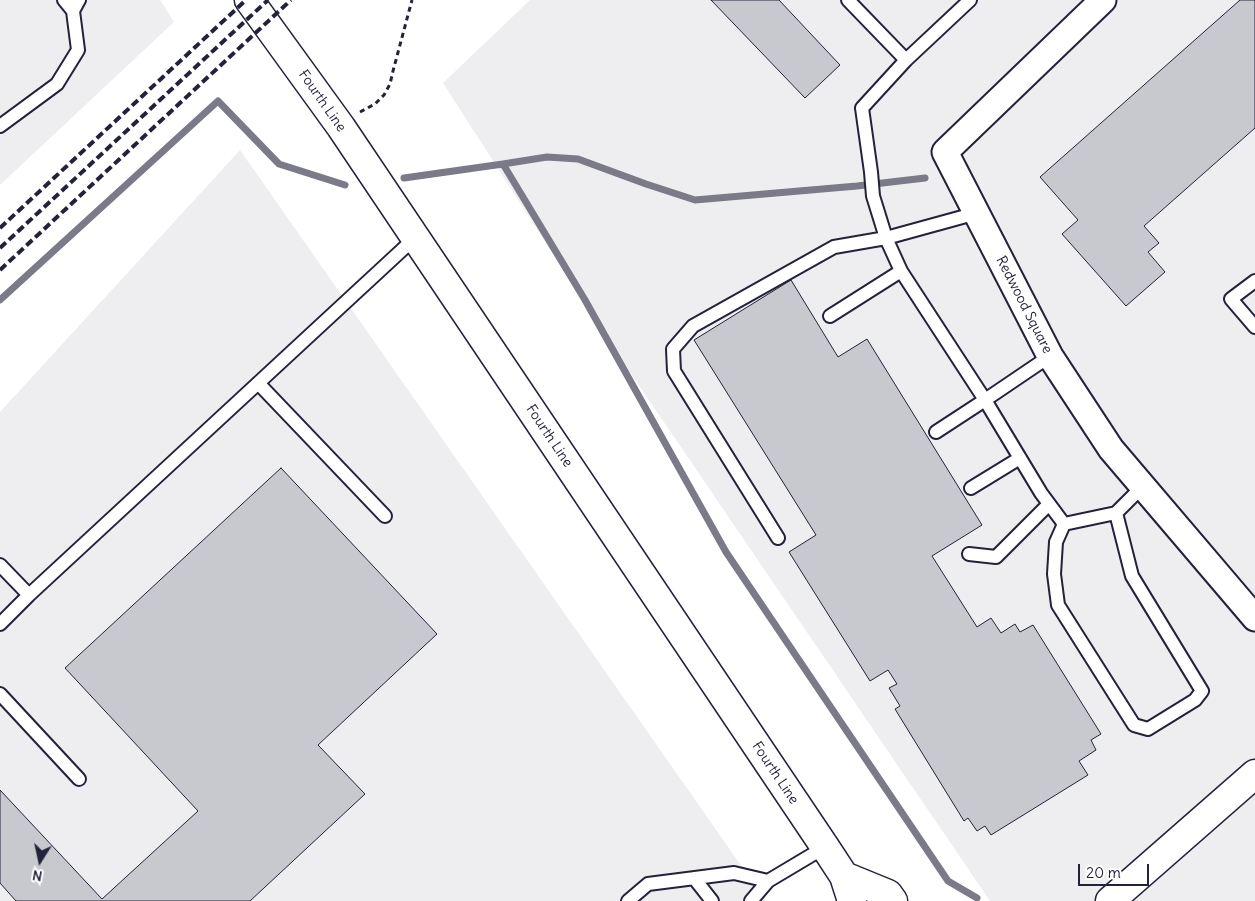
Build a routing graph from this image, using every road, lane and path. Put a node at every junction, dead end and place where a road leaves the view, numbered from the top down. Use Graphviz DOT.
graph roads {
  1 [pos="64,0"];
  2 [pos="249,0"];
  3 [pos="412,0"];
  4 [pos="970,0"];
  5 [pos="1103,0"];
  6 [pos="850,1"];
  7 [pos="76,6"];
  8 [pos="906,60"];
  9 [pos="0,126"];
  10 [pos="341,127"];
  11 [pos="977,213"];
  12 [pos="416,237"];
  13 [pos="886,238"];
  14 [pos="902,271"];
  15 [pos="1255,281"];
  16 [pos="830,316"];
  17 [pos="1255,326"];
  18 [pos="1050,356"];
  19 [pos="258,383"];
  20 [pos="985,400"];
  21 [pos="936,432"];
  22 [pos="1020,458"];
  23 [pos="1143,486"];
  24 [pos="971,488"];
  25 [pos="1049,504"];
  26 [pos="1116,513"];
  27 [pos="385,516"];
  28 [pos="1064,524"];
  29 [pos="778,538"];
  30 [pos="969,554"];
  31 [pos="0,565"];
  32 [pos="29,595"];
  33 [pos="1255,618"];
  34 [pos="0,624"];
  35 [pos="0,694"];
  36 [pos="1255,774"];
  37 [pos="80,779"];
  38 [pos="825,847"];
  39 [pos="694,878"];
  40 [pos="768,881"];
  41 [pos="848,889"];
  42 [pos="629,900"];
  43 [pos="712,901"];
  44 [pos="751,901"];
  45 [pos="893,901"];
  46 [pos="1110,901"];
  1 -- 7 [label="lane"];
  2 -- 10 [label="street, Fourth Line"];
  3 -- 10 [label="path"];
  4 -- 8 [label="lane"];
  5 -- 11 [label="street, Redwood Square"];
  6 -- 8 [label="lane"];
  7 -- 9 [label="lane"];
  8 -- 13 [label="lane"];
  10 -- 12 [label="street, Fourth Line"];
  11 -- 13 [label="lane"];
  11 -- 18 [label="street, Redwood Square"];
  12 -- 19 [label="lane"];
  12 -- 38 [label="street, Fourth Line"];
  13 -- 14 [label="lane"];
  13 -- 29 [label="lane"];
  14 -- 16 [label="lane"];
  14 -- 20 [label="lane"];
  15 -- 17 [label="lane"];
  18 -- 20 [label="lane"];
  18 -- 23 [label="street, Redwood Square"];
  19 -- 27 [label="lane"];
  19 -- 32 [label="lane"];
  20 -- 21 [label="lane"];
  20 -- 22 [label="lane"];
  22 -- 24 [label="lane"];
  22 -- 25 [label="lane"];
  23 -- 26 [label="lane"];
  23 -- 33 [label="street, Redwood Square"];
  25 -- 28 [label="lane"];
  25 -- 30 [label="lane"];
  26 -- 28 [label="lane"];
  26 -- 28 [label="lane"];
  31 -- 32 [label="lane"];
  32 -- 34 [label="lane"];
  35 -- 37 [label="lane"];
  36 -- 46 [label="street"];
  38 -- 40 [label="lane"];
  38 -- 41 [label="street, Fourth Line"];
  39 -- 40 [label="lane"];
  39 -- 42 [label="lane"];
  39 -- 43 [label="lane"];
  40 -- 44 [label="lane"];
  41 -- 45 [label="street, Fourth Line"];
}
